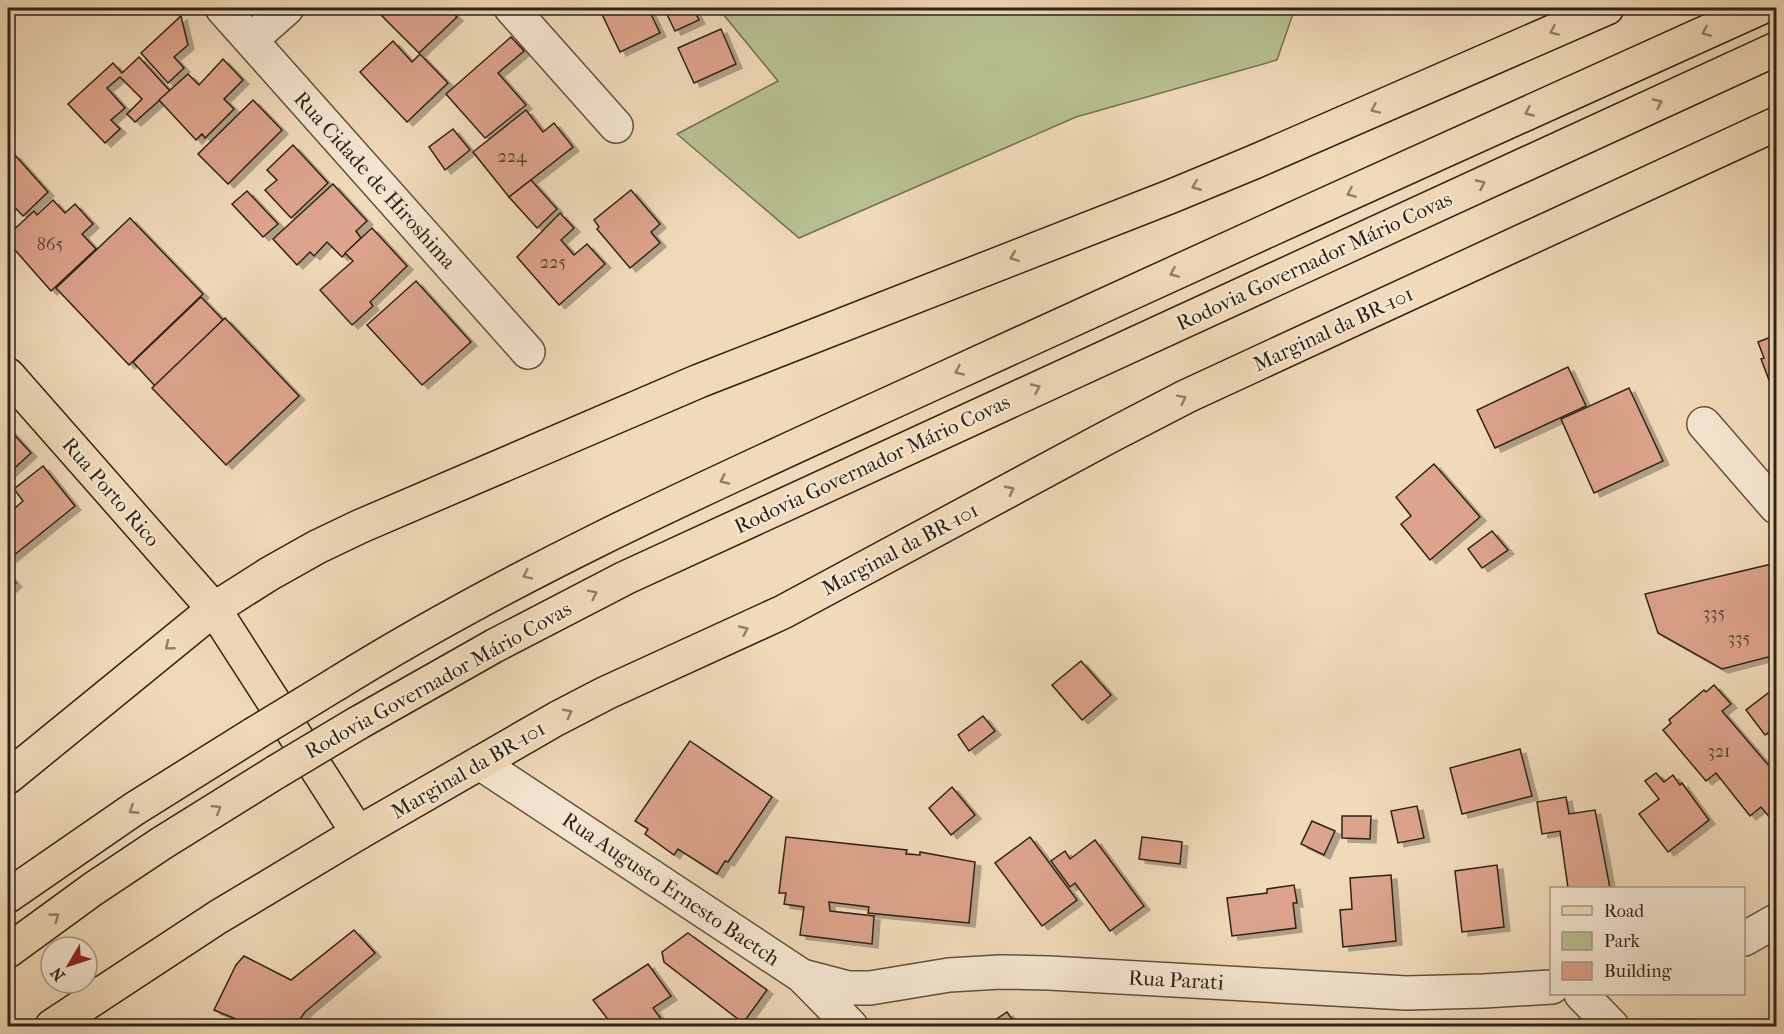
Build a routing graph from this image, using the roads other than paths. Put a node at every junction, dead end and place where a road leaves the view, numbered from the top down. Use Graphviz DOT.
graph roads {
  1 [pos="222,8"];
  2 [pos="287,8"];
  3 [pos="511,8"];
  4 [pos="1607,8"];
  5 [pos="1760,8"];
  6 [pos="251,40"];
  7 [pos="1776,49"];
  8 [pos="1776,124"];
  9 [pos="616,126"];
  10 [pos="528,352"];
  11 [pos="8,375"];
  12 [pos="1704,424"];
  13 [pos="1776,507"];
  14 [pos="214,609"];
  15 [pos="480,763"];
  16 [pos="8,777"];
  17 [pos="358,833"];
  18 [pos="8,896"];
  19 [pos="1776,921"];
  20 [pos="1745,938"];
  21 [pos="8,951"];
  22 [pos="802,976"];
  23 [pos="1550,987"];
  24 [pos="1583,995"];
  25 [pos="52,1026"];
  26 [pos="851,1026"];
  27 [pos="1612,1026"];
  1 -- 6 [label="street, Rua Cidade de Hiroshima"];
  2 -- 6 [label="street"];
  3 -- 9 [label="street"];
  4 -- 14 [label="main road, one-way"];
  5 -- 18 [label="main road, Rodovia Governador Mário Covas, one-way, bridge"];
  6 -- 10 [label="street, Rua Cidade de Hiroshima"];
  21 -- 7 [label="main road, Rodovia Governador Mário Covas, one-way, bridge"];
  15 -- 8 [label="main road, Marginal da BR-101, one-way"];
  11 -- 14 [label="main road, Rua Porto Rico"];
  12 -- 13 [label="street"];
  14 -- 16 [label="main road, one-way"];
  14 -- 17 [label="main road, Rua Porto Rico"];
  15 -- 17 [label="main road, Marginal da BR-101"];
  15 -- 22 [label="street, Rua Augusto Ernesto Baetch"];
  17 -- 25 [label="main road, Marginal da BR-101"];
  19 -- 20 [label="street"];
  22 -- 23 [label="street, Rua Parati"];
  22 -- 26 [label="street, Rua Augusto Ernesto Baetch"];
  24 -- 27 [label="street"];
}
